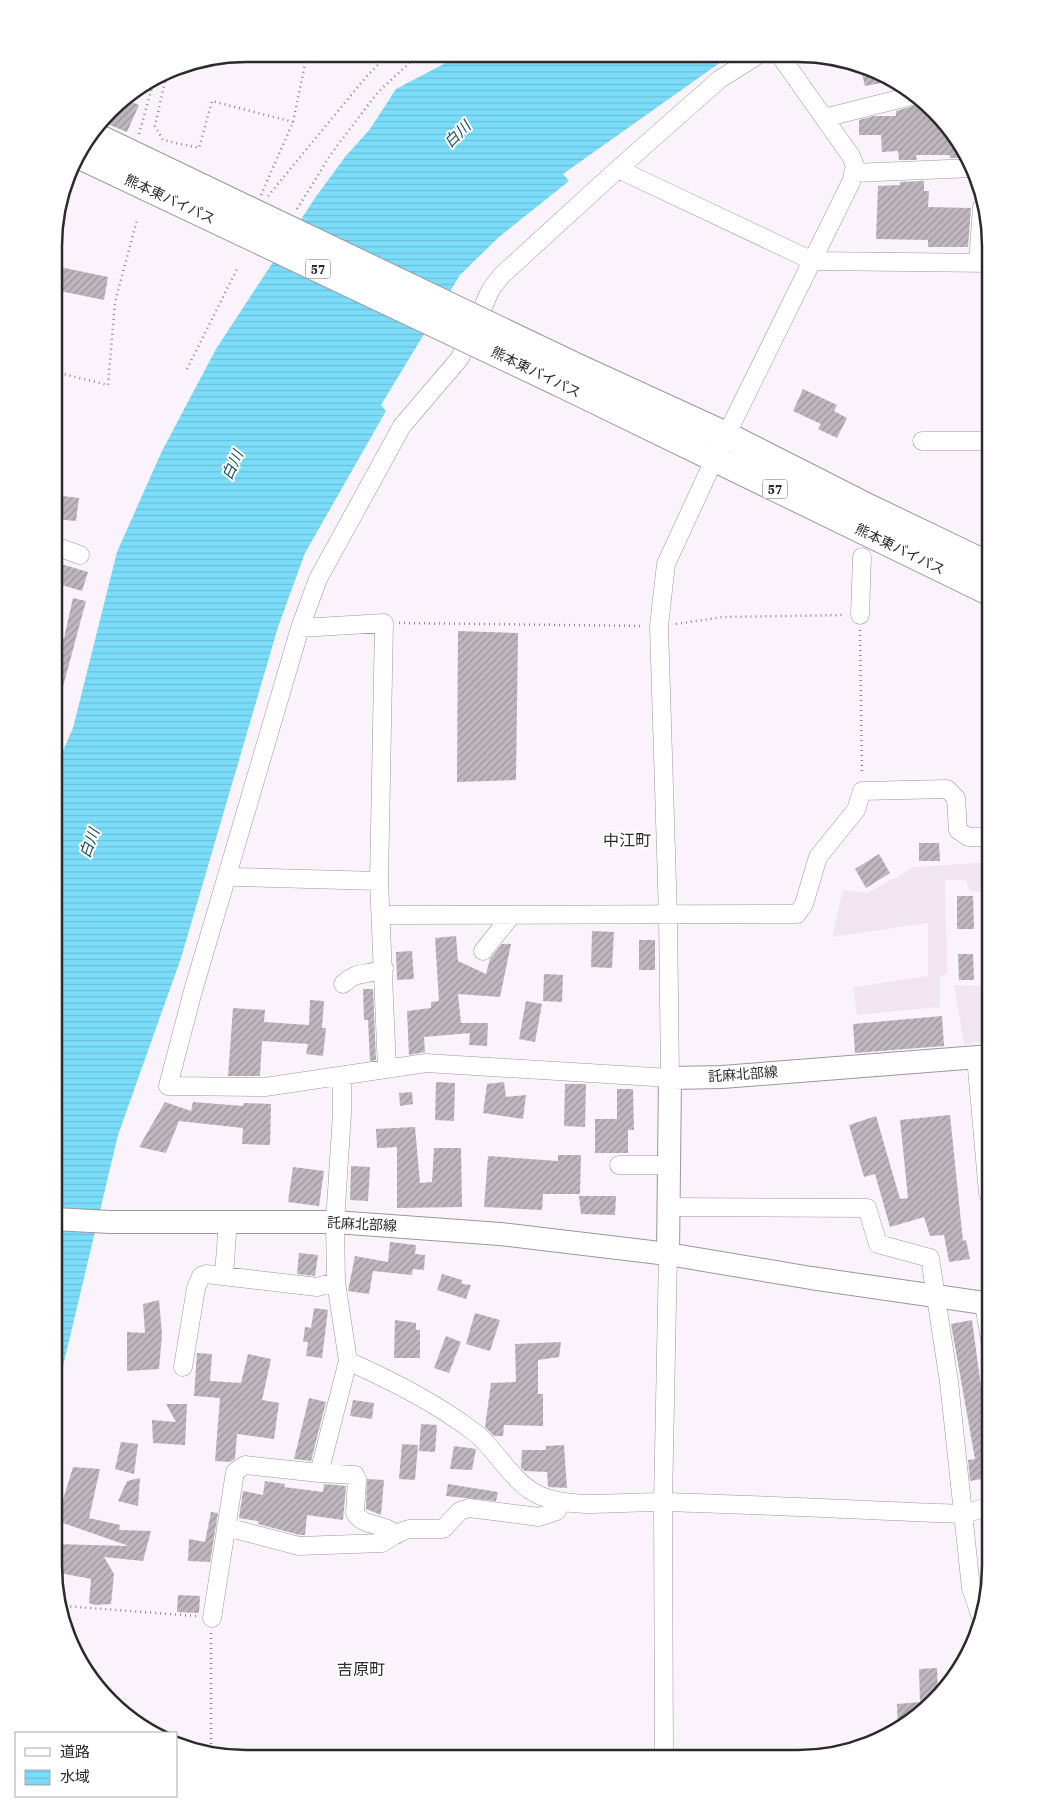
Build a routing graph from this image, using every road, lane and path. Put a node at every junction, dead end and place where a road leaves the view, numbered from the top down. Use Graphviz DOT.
graph roads {
  1 [pos="305,62"];
  2 [pos="381,62"];
  3 [pos="410,62"];
  4 [pos="747,62"];
  5 [pos="784,62"];
  6 [pos="165,81"];
  7 [pos="152,89"];
  8 [pos="906,97"];
  9 [pos="824,118"];
  10 [pos="293,122"];
  11 [pos="98,138"];
  12 [pos="134,155"];
  13 [pos="85,158"];
  14 [pos="965,168"];
  15 [pos="618,169"];
  16 [pos="853,174"];
  17 [pos="254,212"];
  18 [pos="137,220"];
  19 [pos="286,227"];
  20 [pos="982,259"];
  21 [pos="813,261"];
  22 [pos="237,269"];
  23 [pos="187,369"];
  24 [pos="565,373"];
  25 [pos="62,374"];
  26 [pos="726,435"];
  27 [pos="922,441"];
  28 [pos="982,441"];
  29 [pos="714,460"];
  30 [pos="62,549"];
  31 [pos="80,556"];
  32 [pos="862,557"];
  33 [pos="982,562"];
  34 [pos="982,589"];
  35 [pos="860,615"];
  36 [pos="384,623"];
  37 [pos="659,626"];
  38 [pos="300,628"];
  39 [pos="862,792"];
  40 [pos="982,837"];
  41 [pos="236,878"];
  42 [pos="380,881"];
  43 [pos="382,915"];
  44 [pos="511,916"];
  45 [pos="668,916"];
  46 [pos="483,950"];
  47 [pos="384,968"];
  48 [pos="343,984"];
  49 [pos="982,1056"];
  50 [pos="387,1069"];
  51 [pos="342,1076"];
  52 [pos="670,1078"];
  53 [pos="619,1165"];
  54 [pos="670,1165"];
  55 [pos="670,1207"];
  56 [pos="62,1219"];
  57 [pos="228,1220"];
  58 [pos="335,1222"];
  59 [pos="668,1254"];
  60 [pos="224,1275"];
  61 [pos="336,1282"];
  62 [pos="936,1297"];
  63 [pos="982,1302"];
  64 [pos="348,1361"];
  65 [pos="183,1367"];
  66 [pos="319,1473"];
  67 [pos="562,1502"];
  68 [pos="663,1502"];
  69 [pos="982,1509"];
  70 [pos="964,1514"];
  71 [pos="226,1527"];
  72 [pos="396,1535"];
  73 [pos="67,1606"];
  74 [pos="978,1606"];
  75 [pos="212,1618"];
  76 [pos="211,1746"];
  77 [pos="664,1750"];
  1 -- 10 [label="path"];
  2 -- 17 [label="path"];
  3 -- 19 [label="path"];
  4 -- 15 [label="street"];
  5 -- 9 [label="street"];
  6 -- 10 [label="path"];
  7 -- 12 [label="path"];
  8 -- 9 [label="street"];
  9 -- 16 [label="street"];
  10 -- 17 [label="path"];
  11 -- 12 [label="highway, 熊本東バイパス / 57, bridge"];
  12 -- 17 [label="highway, 熊本東バイパス / 57, bridge"];
  13 -- 24 [label="highway, 熊本東バイパス / 57, bridge"];
  14 -- 16 [label="street"];
  15 -- 21 [label="street"];
  15 -- 38 [label="street"];
  16 -- 21 [label="street"];
  17 -- 19 [label="highway, 熊本東バイパス / 57, bridge"];
  18 -- 25 [label="path"];
  19 -- 24 [label="highway, 熊本東バイパス / 57, bridge"];
  20 -- 21 [label="street"];
  21 -- 26 [label="street"];
  22 -- 23 [label="path"];
  24 -- 26 [label="highway, 熊本東バイパス / 57"];
  24 -- 29 [label="highway, 熊本東バイパス / 57"];
  26 -- 29 [label="street"];
  26 -- 33 [label="highway, 熊本東バイパス / 57"];
  27 -- 28 [label="street"];
  29 -- 34 [label="highway, 熊本東バイパス / 57"];
  29 -- 37 [label="street"];
  30 -- 31 [label="street"];
  32 -- 35 [label="street"];
  35 -- 37 [label="path"];
  35 -- 39 [label="path"];
  36 -- 37 [label="path"];
  36 -- 38 [label="street"];
  36 -- 42 [label="street"];
  37 -- 45 [label="street"];
  38 -- 51 [label="street"];
  39 -- 40 [label="street"];
  39 -- 45 [label="street"];
  41 -- 42 [label="street"];
  42 -- 43 [label="street"];
  43 -- 44 [label="street"];
  43 -- 47 [label="street"];
  44 -- 45 [label="street"];
  44 -- 46 [label="street"];
  45 -- 52 [label="street"];
  47 -- 48 [label="street"];
  47 -- 50 [label="street"];
  49 -- 52 [label="main road, 託麻北部線"];
  50 -- 51 [label="street"];
  50 -- 52 [label="street"];
  51 -- 58 [label="street"];
  52 -- 54 [label="main road"];
  53 -- 54 [label="street"];
  54 -- 55 [label="main road"];
  55 -- 59 [label="main road"];
  55 -- 62 [label="street"];
  56 -- 57 [label="main road, 託麻北部線"];
  57 -- 58 [label="main road, 託麻北部線"];
  57 -- 60 [label="street"];
  58 -- 59 [label="main road, 託麻北部線"];
  58 -- 61 [label="street"];
  59 -- 62 [label="main road, 託麻北部線"];
  59 -- 68 [label="street"];
  60 -- 61 [label="street"];
  60 -- 65 [label="street"];
  61 -- 64 [label="street"];
  62 -- 63 [label="main road, 託麻北部線"];
  62 -- 70 [label="street"];
  64 -- 66 [label="street"];
  64 -- 67 [label="street"];
  66 -- 71 [label="street"];
  66 -- 72 [label="street"];
  67 -- 68 [label="street"];
  67 -- 72 [label="street"];
  68 -- 70 [label="street"];
  68 -- 77 [label="street"];
  69 -- 70 [label="street"];
  70 -- 74 [label="street"];
  71 -- 72 [label="street"];
  71 -- 75 [label="street"];
  73 -- 75 [label="path"];
  75 -- 76 [label="path"];
}
